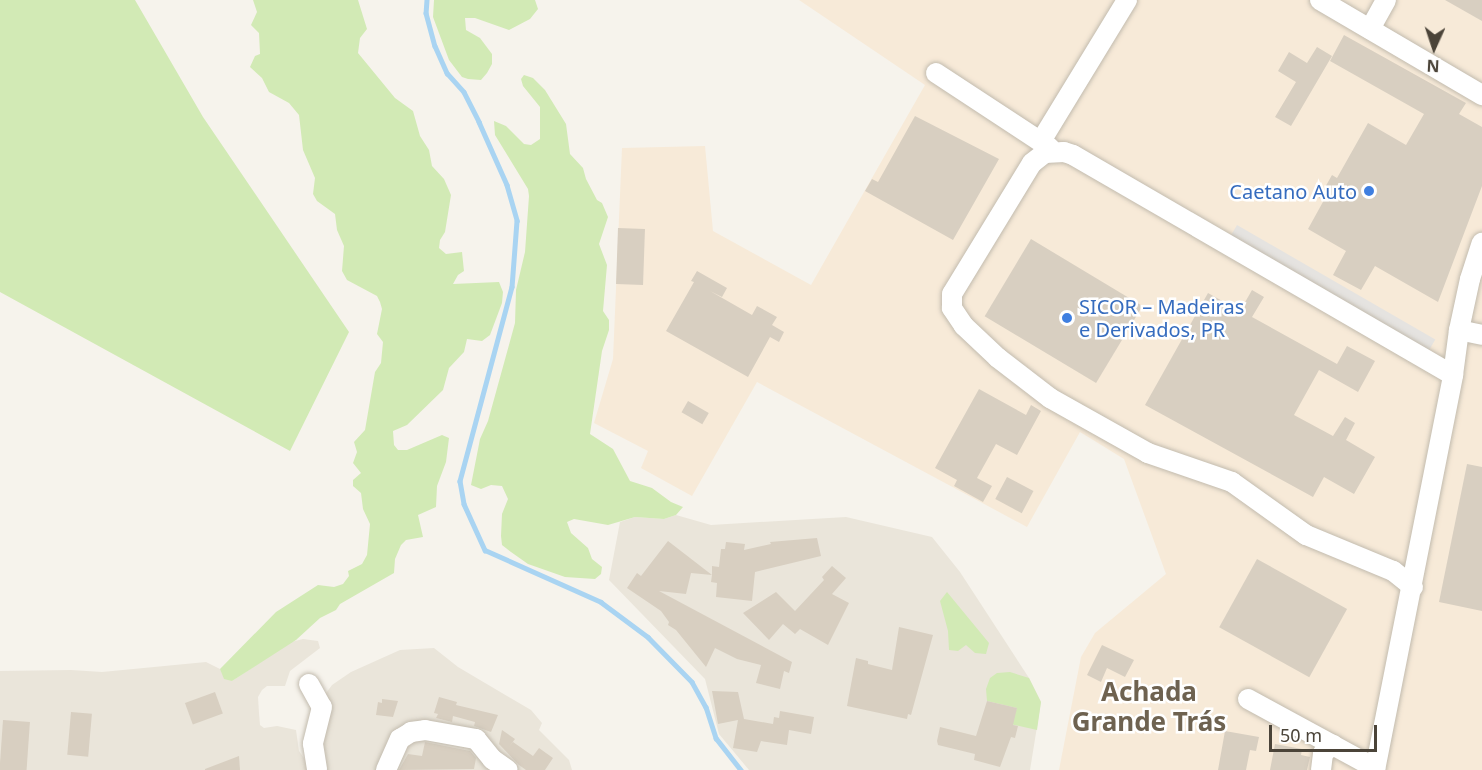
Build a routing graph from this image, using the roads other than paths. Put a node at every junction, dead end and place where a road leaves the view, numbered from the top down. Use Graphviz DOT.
graph roads {
  1 [pos="1126,0"];
  2 [pos="1320,0"];
  3 [pos="1386,0"];
  4 [pos="1370,29"];
  5 [pos="936,73"];
  6 [pos="1482,95"];
  7 [pos="1048,146"];
  8 [pos="1482,243"];
  9 [pos="1459,330"];
  10 [pos="1482,335"];
  11 [pos="1453,375"];
  12 [pos="1413,587"];
  13 [pos="309,684"];
  14 [pos="1248,699"];
  15 [pos="1333,745"];
  16 [pos="1367,768"];
  17 [pos="317,770"];
  18 [pos="386,770"];
  19 [pos="508,770"];
  20 [pos="1321,770"];
  1 -- 7 [label="street"];
  2 -- 4 [label="street"];
  3 -- 4 [label="street"];
  4 -- 6 [label="street"];
  5 -- 7 [label="street"];
  7 -- 11 [label="street"];
  7 -- 12 [label="street"];
  8 -- 9 [label="street"];
  9 -- 10 [label="street"];
  9 -- 11 [label="street"];
  11 -- 12 [label="street"];
  12 -- 16 [label="street"];
  13 -- 17 [label="street"];
  14 -- 15 [label="street"];
  15 -- 16 [label="street"];
  15 -- 20 [label="street"];
  18 -- 19 [label="street"];
}
